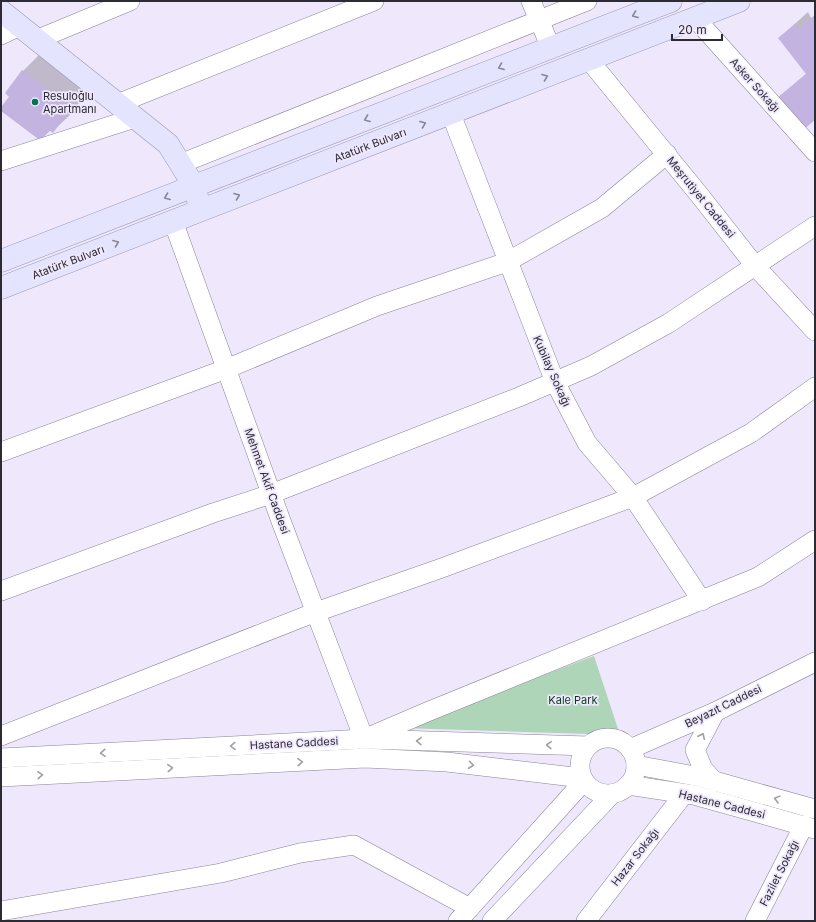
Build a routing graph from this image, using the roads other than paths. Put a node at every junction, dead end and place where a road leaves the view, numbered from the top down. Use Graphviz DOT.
graph roads {
  1 [pos="130,1"];
  2 [pos="374,1"];
  3 [pos="531,1"];
  4 [pos="587,1"];
  5 [pos="671,1"];
  6 [pos="739,1"];
  7 [pos="1,11"];
  8 [pos="695,18"];
  9 [pos="539,20"];
  10 [pos="10,31"];
  11 [pos="36,40"];
  12 [pos="551,48"];
  13 [pos="589,60"];
  14 [pos="117,104"];
  15 [pos="451,114"];
  16 [pos="135,118"];
  17 [pos="815,152"];
  18 [pos="667,154"];
  19 [pos="1,161"];
  20 [pos="180,164"];
  21 [pos="194,186"];
  22 [pos="201,210"];
  23 [pos="173,221"];
  24 [pos="815,226"];
  25 [pos="1,261"];
  26 [pos="507,262"];
  27 [pos="756,267"];
  28 [pos="1,288"];
  29 [pos="815,331"];
  30 [pos="226,369"];
  31 [pos="554,382"];
  32 [pos="815,387"];
  33 [pos="1,452"];
  34 [pos="271,494"];
  35 [pos="633,497"];
  36 [pos="815,540"];
  37 [pos="1,591"];
  38 [pos="702,601"];
  39 [pos="316,612"];
  40 [pos="815,662"];
  41 [pos="714,712"];
  42 [pos="1,736"];
  43 [pos="364,739"];
  44 [pos="588,746"];
  45 [pos="633,757"];
  46 [pos="1,758"];
  47 [pos="1,777"];
  48 [pos="583,779"];
  49 [pos="715,782"];
  50 [pos="620,790"];
  51 [pos="684,794"];
  52 [pos="815,809"];
  53 [pos="809,827"];
  54 [pos="1,910"];
  55 [pos="464,914"];
  56 [pos="492,921"];
  57 [pos="586,921"];
  58 [pos="755,921"];
  1 -- 11 [label="street"];
  2 -- 14 [label="street"];
  3 -- 9 [label="street"];
  4 -- 9 [label="street"];
  5 -- 12 [label="main road, one-way"];
  6 -- 8 [label="main road, Atatürk Bulvarı"];
  7 -- 10 [label="main road"];
  8 -- 13 [label="main road, Atatürk Bulvarı"];
  8 -- 17 [label="street, Asker Sokağı"];
  9 -- 12 [label="street"];
  9 -- 20 [label="street"];
  10 -- 11 [label="main road"];
  11 -- 14 [label="main road"];
  12 -- 21 [label="main road, one-way"];
  15 -- 13 [label="main road, Atatürk Bulvarı, one-way"];
  13 -- 18 [label="street, Meşrutiyet Caddesi"];
  14 -- 16 [label="main road"];
  22 -- 15 [label="main road, Atatürk Bulvarı, one-way"];
  15 -- 26 [label="street, Kubilay Sokağı"];
  16 -- 19 [label="street"];
  16 -- 20 [label="main road"];
  18 -- 26 [label="street"];
  18 -- 27 [label="street, Meşrutiyet Caddesi"];
  20 -- 21 [label="main road"];
  21 -- 22 [label="main road"];
  21 -- 25 [label="main road, one-way"];
  22 -- 23 [label="main road, Atatürk Bulvarı"];
  28 -- 23 [label="main road, Atatürk Bulvarı, one-way"];
  23 -- 30 [label="street, Mehmet Akif Caddesi"];
  24 -- 27 [label="street"];
  26 -- 30 [label="street"];
  26 -- 31 [label="street, Kubilay Sokağı"];
  27 -- 29 [label="street, Meşrutiyet Caddesi"];
  27 -- 31 [label="street"];
  30 -- 33 [label="street"];
  30 -- 34 [label="street, Mehmet Akif Caddesi"];
  31 -- 34 [label="street"];
  31 -- 35 [label="street, Kubilay Sokağı"];
  32 -- 35 [label="street"];
  34 -- 37 [label="street"];
  34 -- 39 [label="street, Mehmet Akif Caddesi"];
  35 -- 38 [label="street, Kubilay Sokağı"];
  35 -- 39 [label="street"];
  36 -- 38 [label="street"];
  38 -- 43 [label="street"];
  39 -- 42 [label="street"];
  39 -- 43 [label="street, Mehmet Akif Caddesi"];
  40 -- 41 [label="street, Beyazıt Caddesi"];
  41 -- 45 [label="street, Beyazıt Caddesi"];
  49 -- 41 [label="street, one-way"];
  44 -- 43 [label="street, Hastane Caddesi, one-way"];
  43 -- 46 [label="street, Hastane Caddesi, one-way"];
  44 -- 45 [label="street"];
  44 -- 48 [label="street"];
  45 -- 49 [label="street, Hastane Caddesi"];
  45 -- 50 [label="street"];
  47 -- 48 [label="street, Hastane Caddesi, one-way"];
  48 -- 50 [label="street"];
  48 -- 55 [label="street"];
  52 -- 49 [label="street, Hastane Caddesi, one-way"];
  50 -- 51 [label="street, Hastane Caddesi"];
  50 -- 56 [label="street"];
  51 -- 53 [label="street, Hastane Caddesi"];
  51 -- 57 [label="street, Hazar Sokağı"];
  53 -- 58 [label="street, Fazilet Sokağı"];
  54 -- 55 [label="street"];
}
